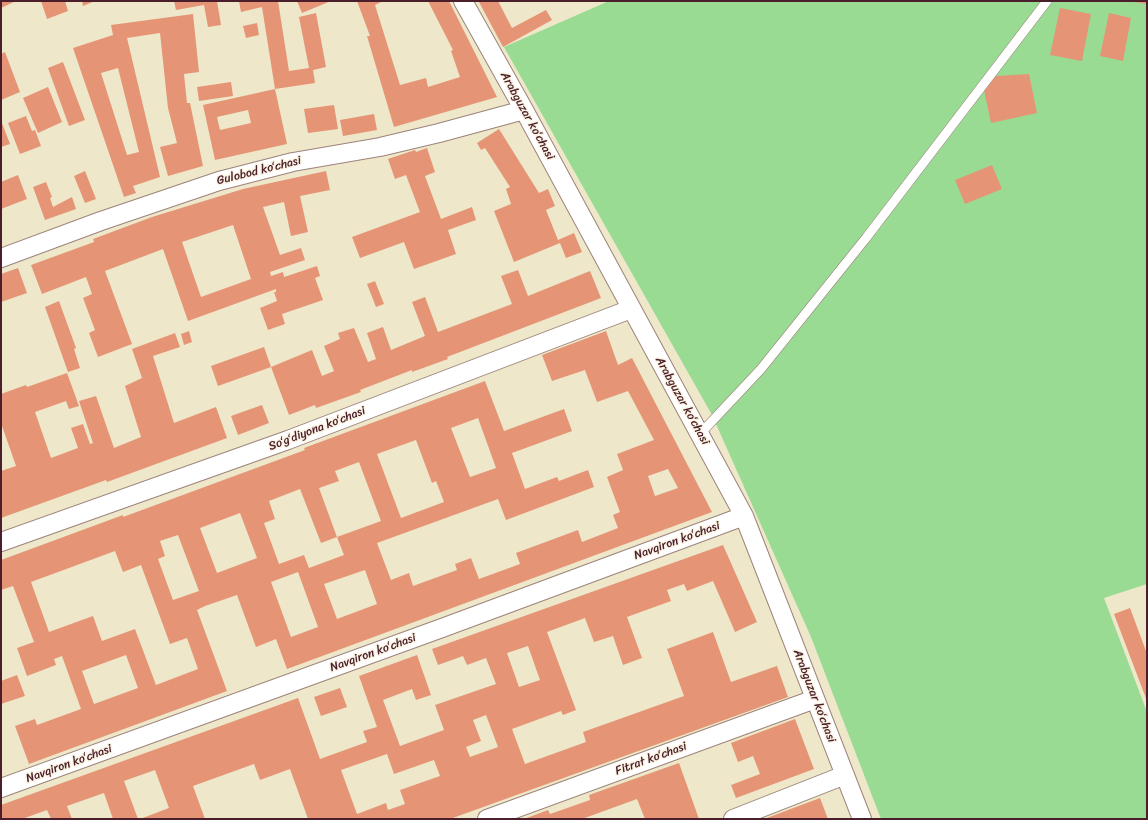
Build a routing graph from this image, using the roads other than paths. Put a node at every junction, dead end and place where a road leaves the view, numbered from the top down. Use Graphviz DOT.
graph roads {
  1 [pos="463,1"];
  2 [pos="1047,1"];
  3 [pos="524,110"];
  4 [pos="1,258"];
  5 [pos="631,309"];
  6 [pos="700,434"];
  7 [pos="744,516"];
  8 [pos="1,542"];
  9 [pos="815,699"];
  10 [pos="845,775"];
  11 [pos="1,788"];
  12 [pos="487,819"];
  13 [pos="732,819"];
  14 [pos="862,819"];
  1 -- 3 [label="street, Arabguzar koʻchasi"];
  2 -- 6 [label="lane"];
  3 -- 4 [label="street, Gulobod koʻchasi"];
  3 -- 5 [label="street, Arabguzar koʻchasi"];
  5 -- 6 [label="street, Arabguzar koʻchasi"];
  5 -- 8 [label="street, Soʻgʻdiyona koʻchasi"];
  6 -- 7 [label="street, Arabguzar koʻchasi"];
  7 -- 9 [label="street, Arabguzar koʻchasi"];
  7 -- 11 [label="street, Navqiron koʻchasi"];
  9 -- 10 [label="street, Arabguzar koʻchasi"];
  9 -- 12 [label="street, Fitrat koʻchasi"];
  10 -- 13 [label="street"];
  10 -- 14 [label="street, Arabguzar koʻchasi"];
}
